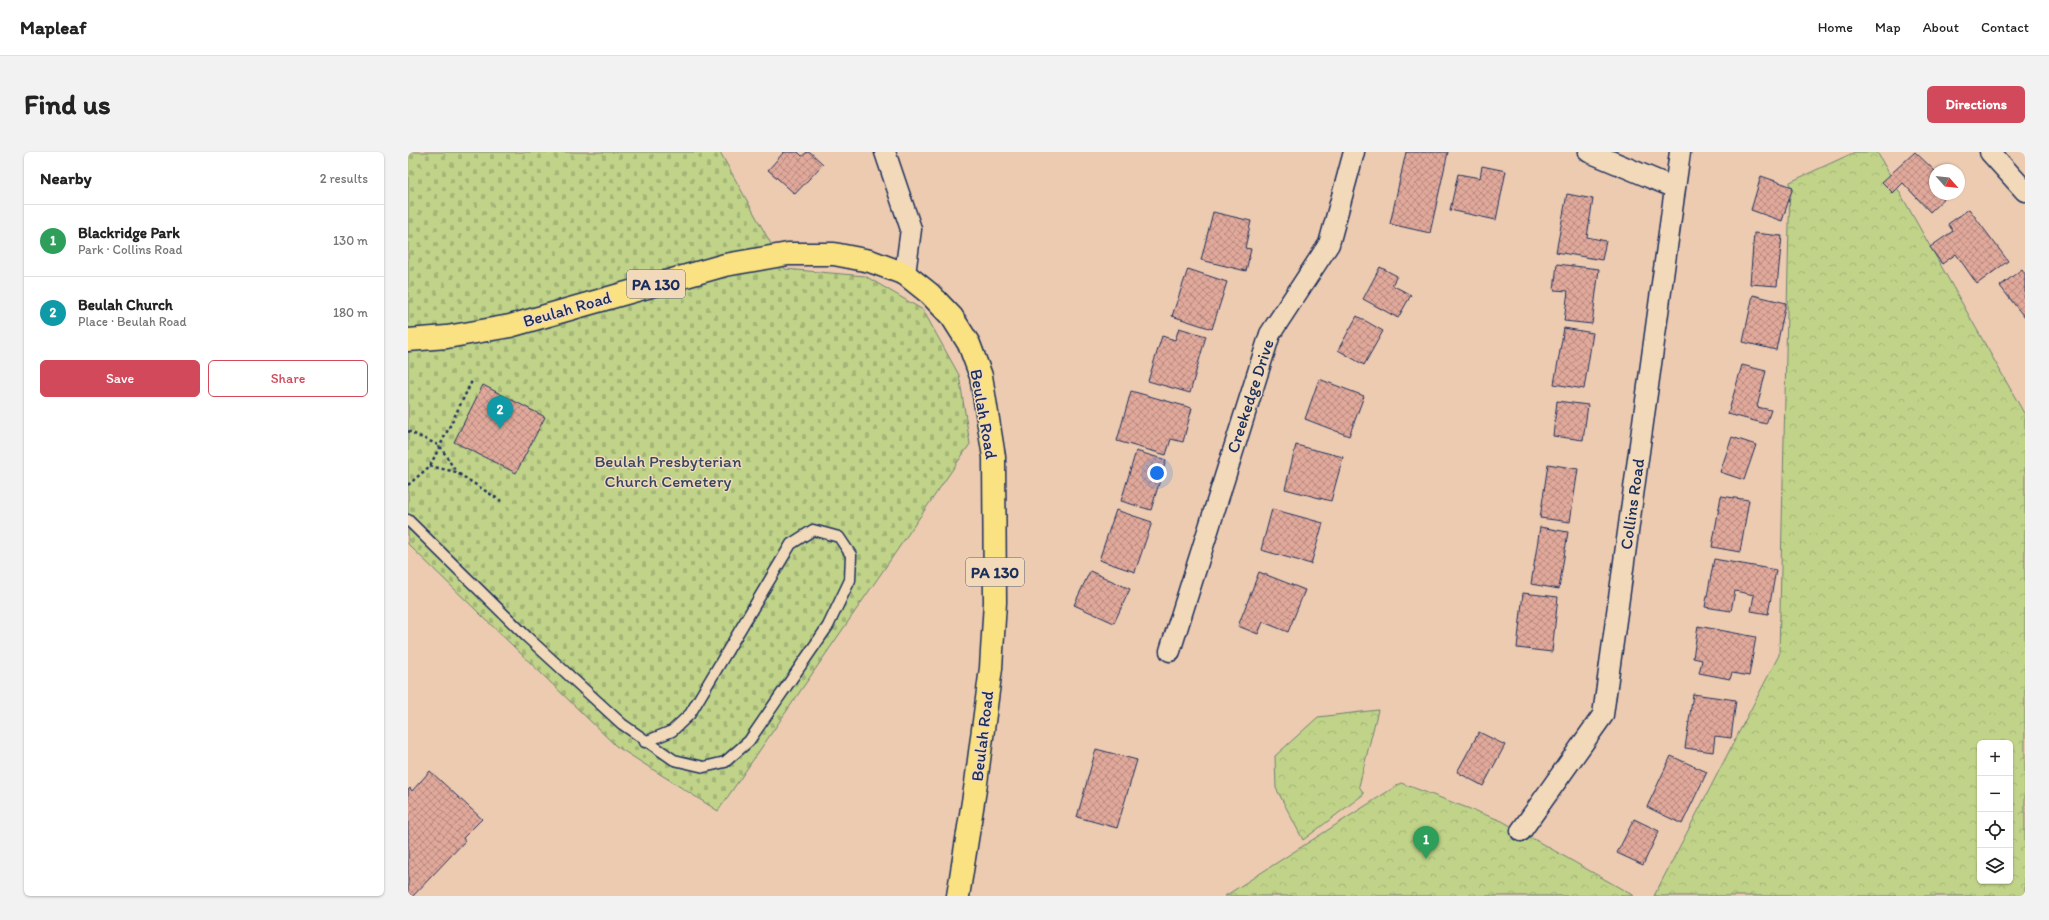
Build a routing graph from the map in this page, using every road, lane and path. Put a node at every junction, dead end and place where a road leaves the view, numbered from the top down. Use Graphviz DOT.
graph roads {
  1 [pos="885,152"];
  2 [pos="1354,152"];
  3 [pos="1589,152"];
  4 [pos="1680,152"];
  5 [pos="1990,152"];
  6 [pos="2023,183"];
  7 [pos="1675,188"];
  8 [pos="905,274"];
  9 [pos="408,340"];
  10 [pos="473,379"];
  11 [pos="408,431"];
  12 [pos="440,446"];
  13 [pos="430,466"];
  14 [pos="456,472"];
  15 [pos="408,484"];
  16 [pos="501,501"];
  17 [pos="408,520"];
  18 [pos="1170,651"];
  19 [pos="646,742"];
  20 [pos="1522,831"];
  21 [pos="958,896"];
  1 -- 8 [label="street"];
  2 -- 18 [label="street, Creekedge Drive"];
  3 -- 7 [label="street"];
  4 -- 7 [label="street, Collins Road"];
  5 -- 6 [label="street"];
  7 -- 20 [label="street, Collins Road"];
  8 -- 9 [label="main road, Beulah Road / PA 130"];
  8 -- 21 [label="main road, Beulah Road / PA 130"];
  10 -- 12 [label="path"];
  11 -- 12 [label="path"];
  12 -- 13 [label="path"];
  12 -- 14 [label="path"];
  13 -- 14 [label="path"];
  13 -- 15 [label="path"];
  14 -- 16 [label="path"];
  17 -- 19 [label="lane"];
  19 -- 19 [label="lane"];
}
